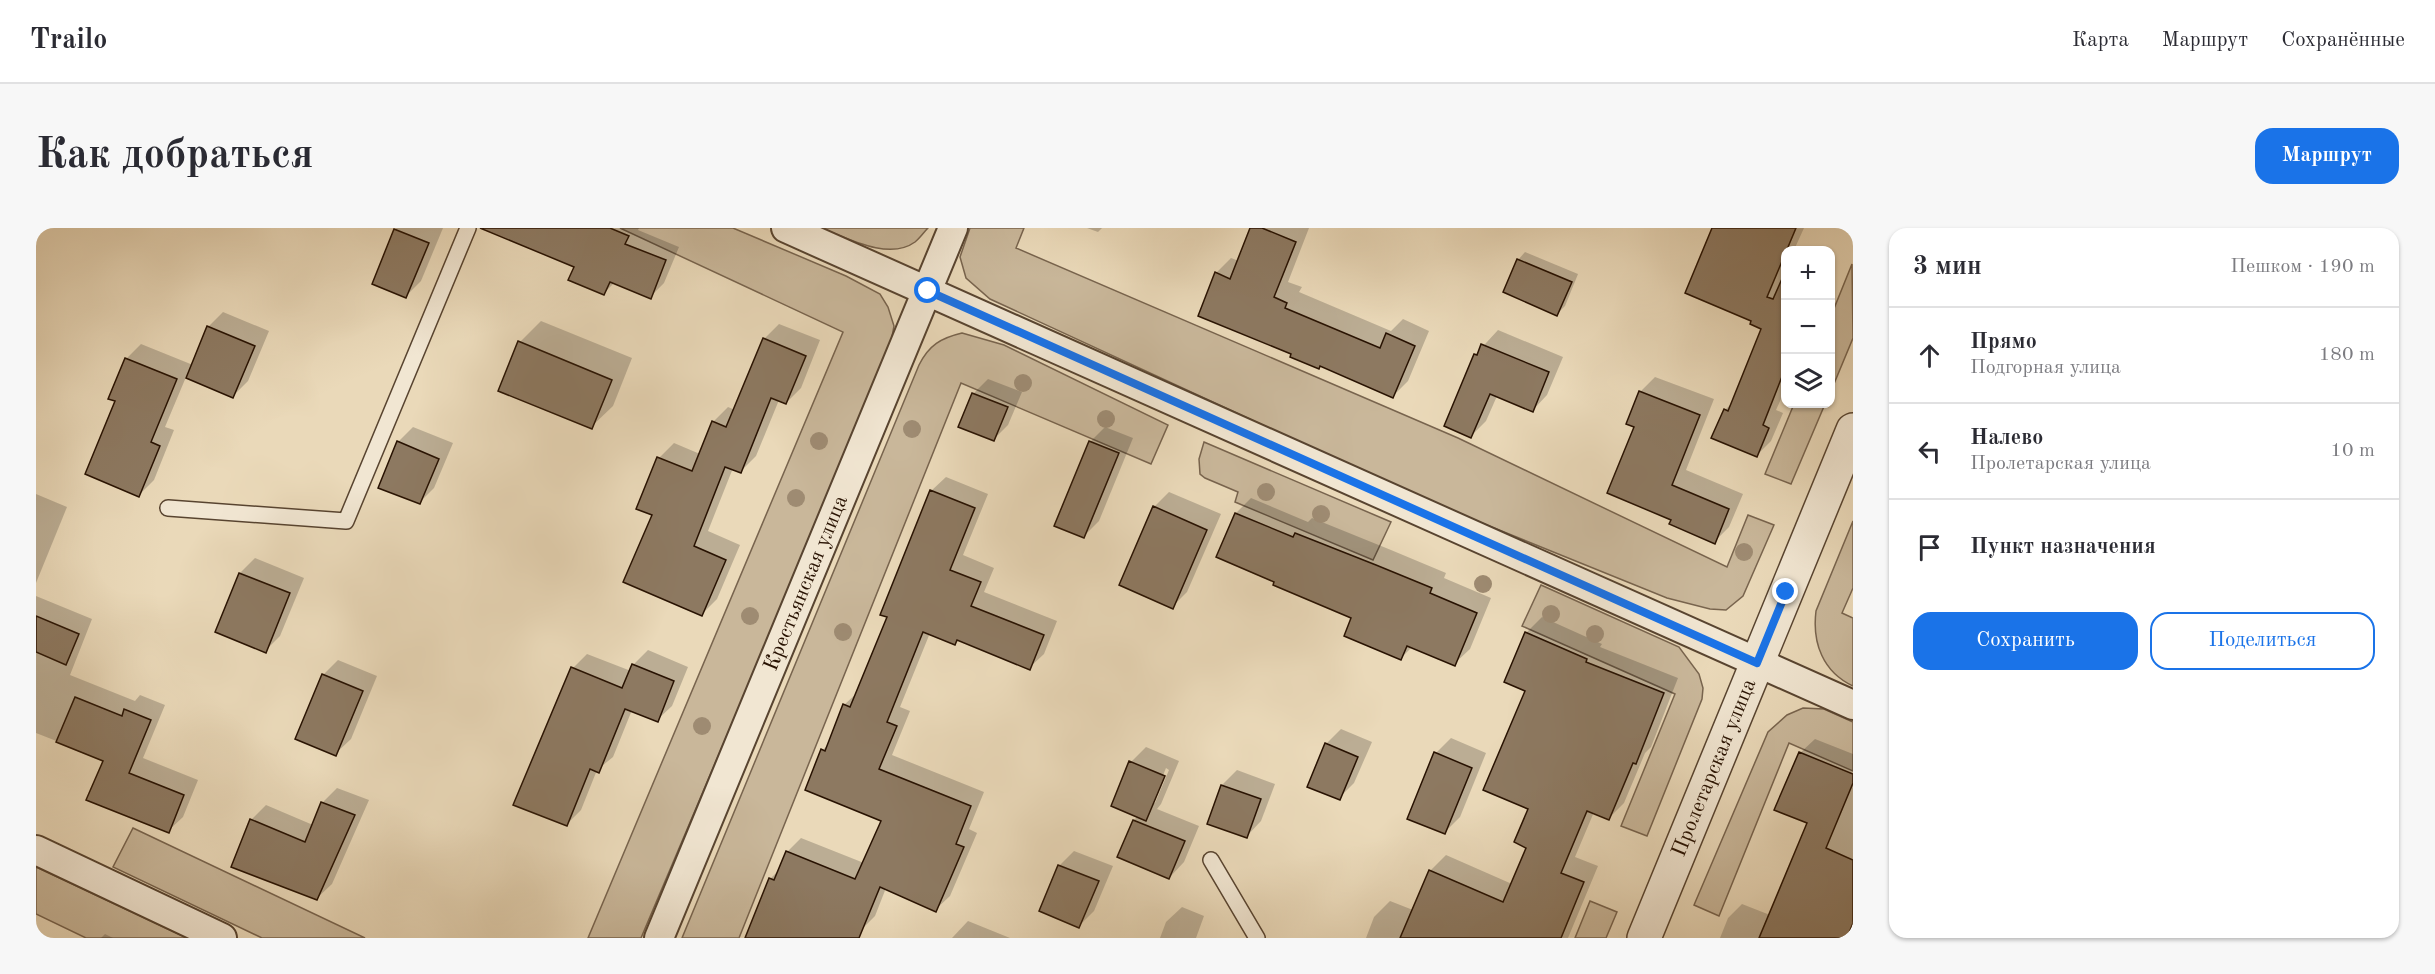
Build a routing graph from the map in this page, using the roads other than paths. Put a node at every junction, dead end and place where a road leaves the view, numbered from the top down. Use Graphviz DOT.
graph roads {
  1 [pos="468,228"];
  2 [pos="786,228"];
  3 [pos="953,228"];
  4 [pos="928,291"];
  5 [pos="1853,430"];
  6 [pos="168,508"];
  7 [pos="1757,663"];
  8 [pos="1853,705"];
  9 [pos="36,850"];
  10 [pos="1211,860"];
  11 [pos="222,938"];
  12 [pos="659,938"];
  13 [pos="1257,938"];
  14 [pos="1644,938"];
  1 -- 6 [label="lane"];
  2 -- 4 [label="street"];
  3 -- 4 [label="street, Крестьянская улица"];
  4 -- 7 [label="street"];
  4 -- 12 [label="street, Крестьянская улица"];
  5 -- 7 [label="street, Пролетарская улица"];
  7 -- 8 [label="street"];
  7 -- 14 [label="street, Пролетарская улица"];
  9 -- 11 [label="street"];
  10 -- 13 [label="lane"];
}
